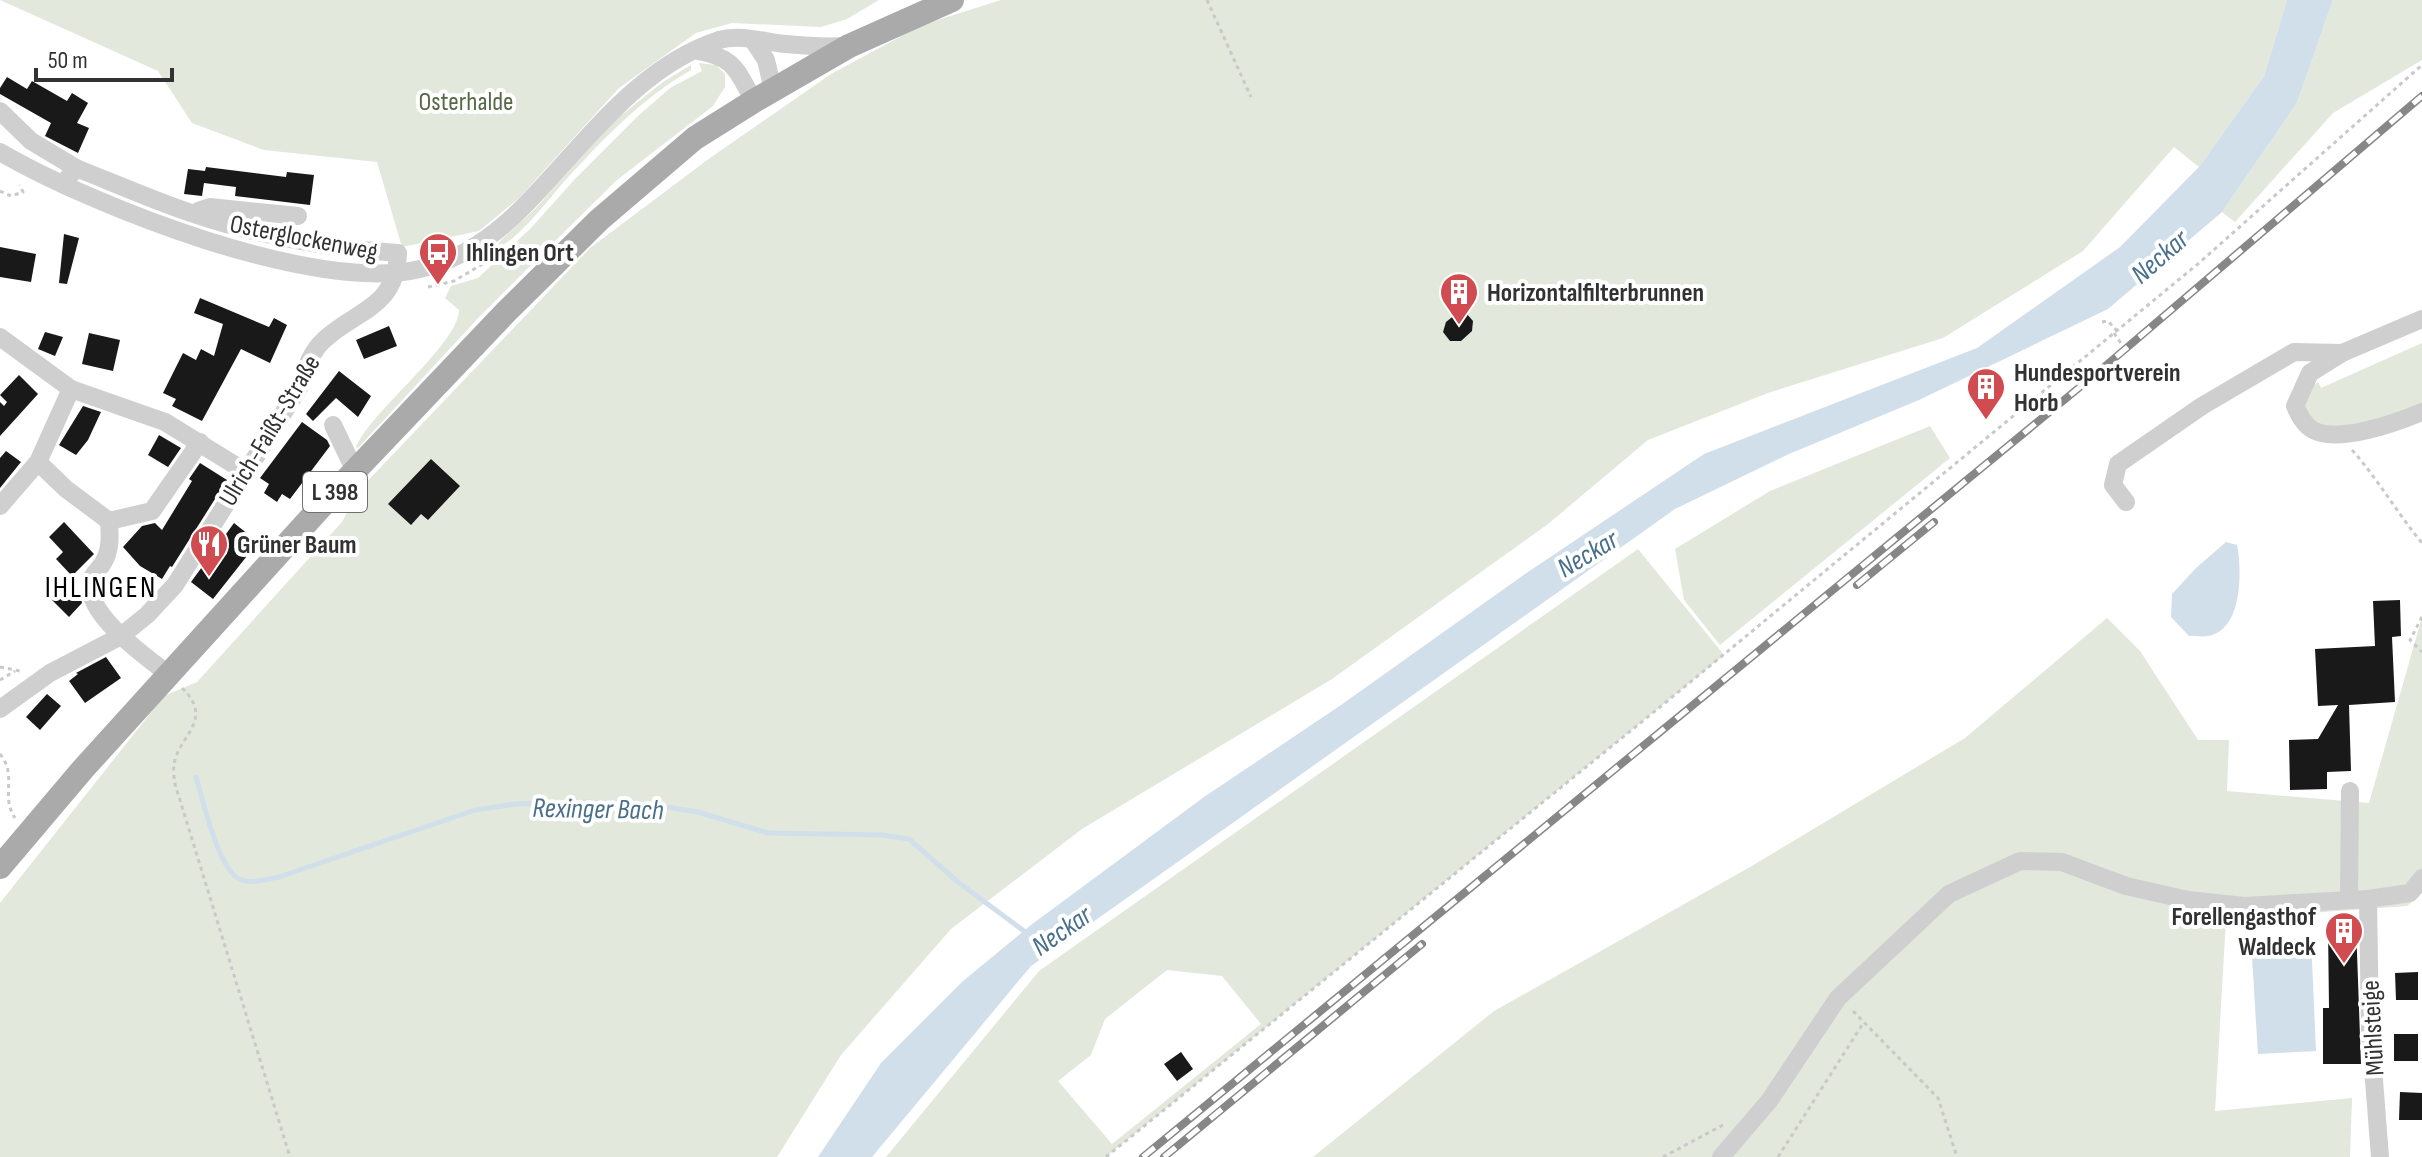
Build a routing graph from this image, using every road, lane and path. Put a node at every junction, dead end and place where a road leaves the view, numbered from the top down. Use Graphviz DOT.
graph roads {
  1 [pos="952,0"];
  2 [pos="1207,0"];
  3 [pos="753,40"];
  4 [pos="849,46"];
  5 [pos="698,51"];
  6 [pos="2422,65"];
  7 [pos="764,96"];
  8 [pos="1251,97"];
  9 [pos="0,111"];
  10 [pos="0,152"];
  11 [pos="76,168"];
  12 [pos="63,184"];
  13 [pos="192,213"];
  14 [pos="298,216"];
  15 [pos="397,272"];
  16 [pos="2422,319"];
  17 [pos="2102,322"];
  18 [pos="2115,332"];
  19 [pos="0,337"];
  20 [pos="2122,345"];
  21 [pos="2342,353"];
  22 [pos="71,389"];
  23 [pos="2422,412"];
  24 [pos="333,425"];
  25 [pos="2338,434"];
  26 [pos="200,442"];
  27 [pos="38,462"];
  28 [pos="355,471"];
  29 [pos="246,472"];
  30 [pos="2126,502"];
  31 [pos="0,506"];
  32 [pos="109,521"];
  33 [pos="2422,543"];
  34 [pos="2422,617"];
  35 [pos="121,636"];
  36 [pos="2422,652"];
  37 [pos="15,671"];
  38 [pos="169,675"];
  39 [pos="0,680"];
  40 [pos="0,709"];
  41 [pos="0,754"];
  42 [pos="2350,791"];
  43 [pos="29,832"];
  44 [pos="0,867"];
  45 [pos="2422,878"];
  46 [pos="2359,899"];
  47 [pos="1838,998"];
  48 [pos="1864,1022"];
  49 [pos="1729,1122"];
  50 [pos="290,1157"];
  51 [pos="1106,1157"];
  52 [pos="1663,1157"];
  53 [pos="1721,1157"];
  54 [pos="1778,1157"];
  55 [pos="1957,1157"];
  56 [pos="2380,1157"];
  1 -- 4 [label="main road, L 398"];
  2 -- 8 [label="path"];
  3 -- 4 [label="street"];
  3 -- 5 [label="street"];
  3 -- 7 [label="street"];
  4 -- 7 [label="main road, L 398"];
  5 -- 7 [label="street"];
  5 -- 15 [label="street"];
  6 -- 18 [label="path"];
  7 -- 28 [label="main road, L 398"];
  9 -- 11 [label="street, Osterglockenweg"];
  10 -- 12 [label="street"];
  11 -- 12 [label="street"];
  11 -- 13 [label="street, Osterglockenweg"];
  12 -- 15 [label="street"];
  13 -- 14 [label="street, Osterglockenweg"];
  13 -- 15 [label="street, Osterglockenweg"];
  15 -- 29 [label="street, Ulrich-Faißt-Straße"];
  16 -- 21 [label="street"];
  17 -- 18 [label="path"];
  18 -- 20 [label="path"];
  18 -- 51 [label="path"];
  19 -- 22 [label="street"];
  21 -- 25 [label="street"];
  21 -- 30 [label="street"];
  22 -- 26 [label="street"];
  22 -- 27 [label="street"];
  23 -- 25 [label="street"];
  24 -- 28 [label="street"];
  25 -- 33 [label="path"];
  26 -- 29 [label="street"];
  26 -- 32 [label="street"];
  27 -- 31 [label="street"];
  27 -- 32 [label="street"];
  28 -- 38 [label="main road, L 398"];
  29 -- 35 [label="street, Ulrich-Faißt-Straße"];
  32 -- 35 [label="street"];
  34 -- 36 [label="path"];
  35 -- 38 [label="street"];
  35 -- 40 [label="street, Ulrich-Faißt-Straße"];
  37 -- 39 [label="path"];
  38 -- 43 [label="main road, L 398"];
  38 -- 50 [label="path"];
  41 -- 43 [label="path"];
  42 -- 46 [label="street, Mühlsteige"];
  43 -- 44 [label="main road, L 398"];
  45 -- 46 [label="street"];
  46 -- 47 [label="street"];
  46 -- 56 [label="street, Mühlsteige"];
  47 -- 48 [label="path"];
  47 -- 53 [label="street"];
  48 -- 54 [label="path"];
  48 -- 55 [label="path"];
  49 -- 52 [label="path"];
}
